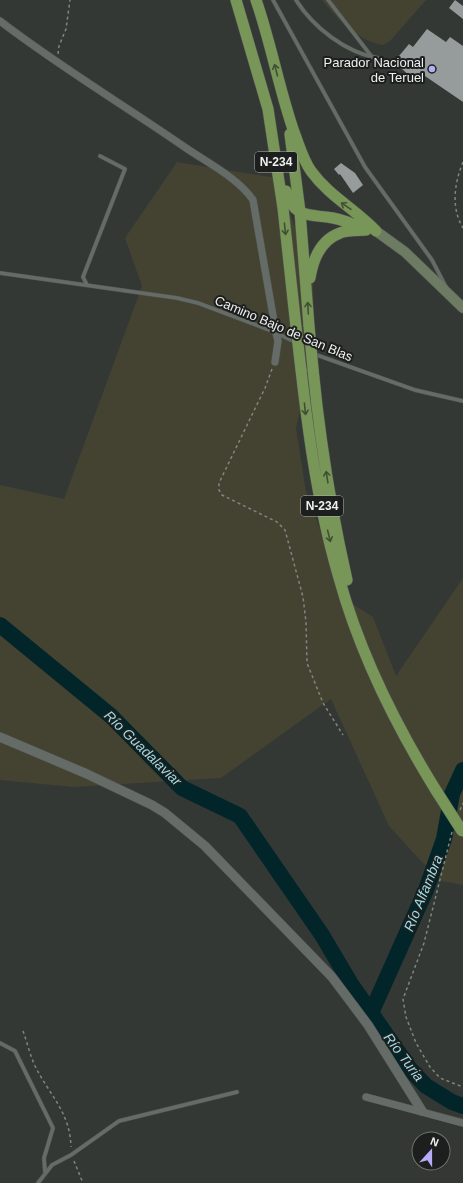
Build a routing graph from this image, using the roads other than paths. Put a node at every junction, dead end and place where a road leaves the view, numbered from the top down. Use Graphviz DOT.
graph roads {
  1 [pos="236,0"];
  2 [pos="256,0"];
  3 [pos="273,0"];
  4 [pos="296,0"];
  5 [pos="328,0"];
  6 [pos="0,21"];
  7 [pos="244,24"];
  8 [pos="372,57"];
  9 [pos="378,58"];
  10 [pos="285,108"];
  11 [pos="100,156"];
  12 [pos="300,212"];
  13 [pos="371,231"];
  14 [pos="0,273"];
  15 [pos="87,285"];
  16 [pos="308,290"];
  17 [pos="452,297"];
  18 [pos="463,308"];
  19 [pos="276,333"];
  20 [pos="302,347"];
  21 [pos="307,350"];
  22 [pos="275,362"];
  23 [pos="463,401"];
  24 [pos="360,639"];
  25 [pos="0,737"];
  26 [pos="459,831"];
  27 [pos="0,1043"];
  28 [pos="237,1092"];
  29 [pos="366,1097"];
  30 [pos="422,1111"];
  31 [pos="463,1123"];
  32 [pos="45,1172"];
  33 [pos="38,1183"];
  1 -- 7 [label="highway, N-234"];
  10 -- 2 [label="highway, N-234, one-way"];
  3 -- 17 [label="lane"];
  4 -- 8 [label="lane"];
  5 -- 8 [label="lane"];
  6 -- 19 [label="street"];
  7 -- 12 [label="highway"];
  7 -- 24 [label="highway, N-234, one-way, bridge"];
  8 -- 9 [label="lane"];
  10 -- 12 [label="highway, N-234"];
  13 -- 10 [label="highway, one-way"];
  11 -- 15 [label="lane"];
  12 -- 13 [label="highway"];
  12 -- 16 [label="highway, N-234"];
  13 -- 16 [label="highway"];
  13 -- 17 [label="main road"];
  14 -- 15 [label="lane, Camino Bajo de San Blas"];
  15 -- 19 [label="lane, Camino Bajo de San Blas"];
  24 -- 16 [label="highway, N-234, one-way, bridge"];
  17 -- 18 [label="main road"];
  19 -- 20 [label="lane, Camino Bajo de San Blas"];
  19 -- 22 [label="street"];
  21 -- 23 [label="lane, Camino Bajo de San Blas"];
  24 -- 26 [label="highway, N-234, bridge"];
  25 -- 30 [label="street"];
  27 -- 32 [label="lane"];
  28 -- 32 [label="lane"];
  29 -- 30 [label="street"];
  30 -- 31 [label="street"];
  32 -- 33 [label="lane"];
}
